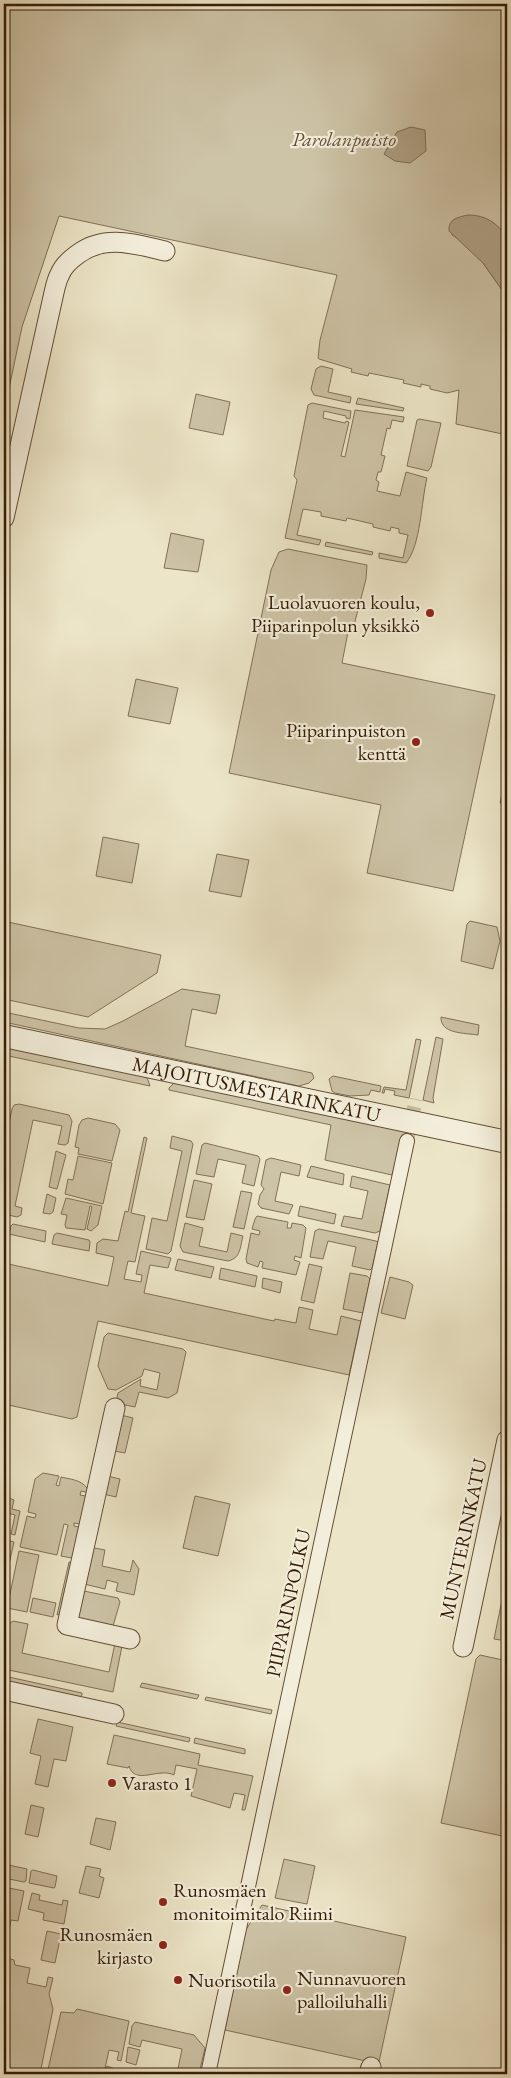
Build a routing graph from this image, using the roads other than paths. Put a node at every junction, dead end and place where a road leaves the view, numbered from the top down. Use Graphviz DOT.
graph roads {
  1 [pos="164,251"];
  2 [pos="4,518"];
  3 [pos="4,1036"];
  4 [pos="407,1141"];
  5 [pos="507,1142"];
  6 [pos="115,1408"];
  7 [pos="507,1440"];
  8 [pos="130,1639"];
  9 [pos="462,1647"];
  10 [pos="4,1690"];
  11 [pos="114,1714"];
  12 [pos="208,2074"];
  1 -- 2 [label="street"];
  3 -- 5 [label="street, MAJOITUSMESTARINKATU"];
  4 -- 12 [label="street, PIIPARINPOLKU"];
  6 -- 8 [label="street"];
  7 -- 9 [label="street, MUNTERINKATU"];
  10 -- 11 [label="street"];
}
